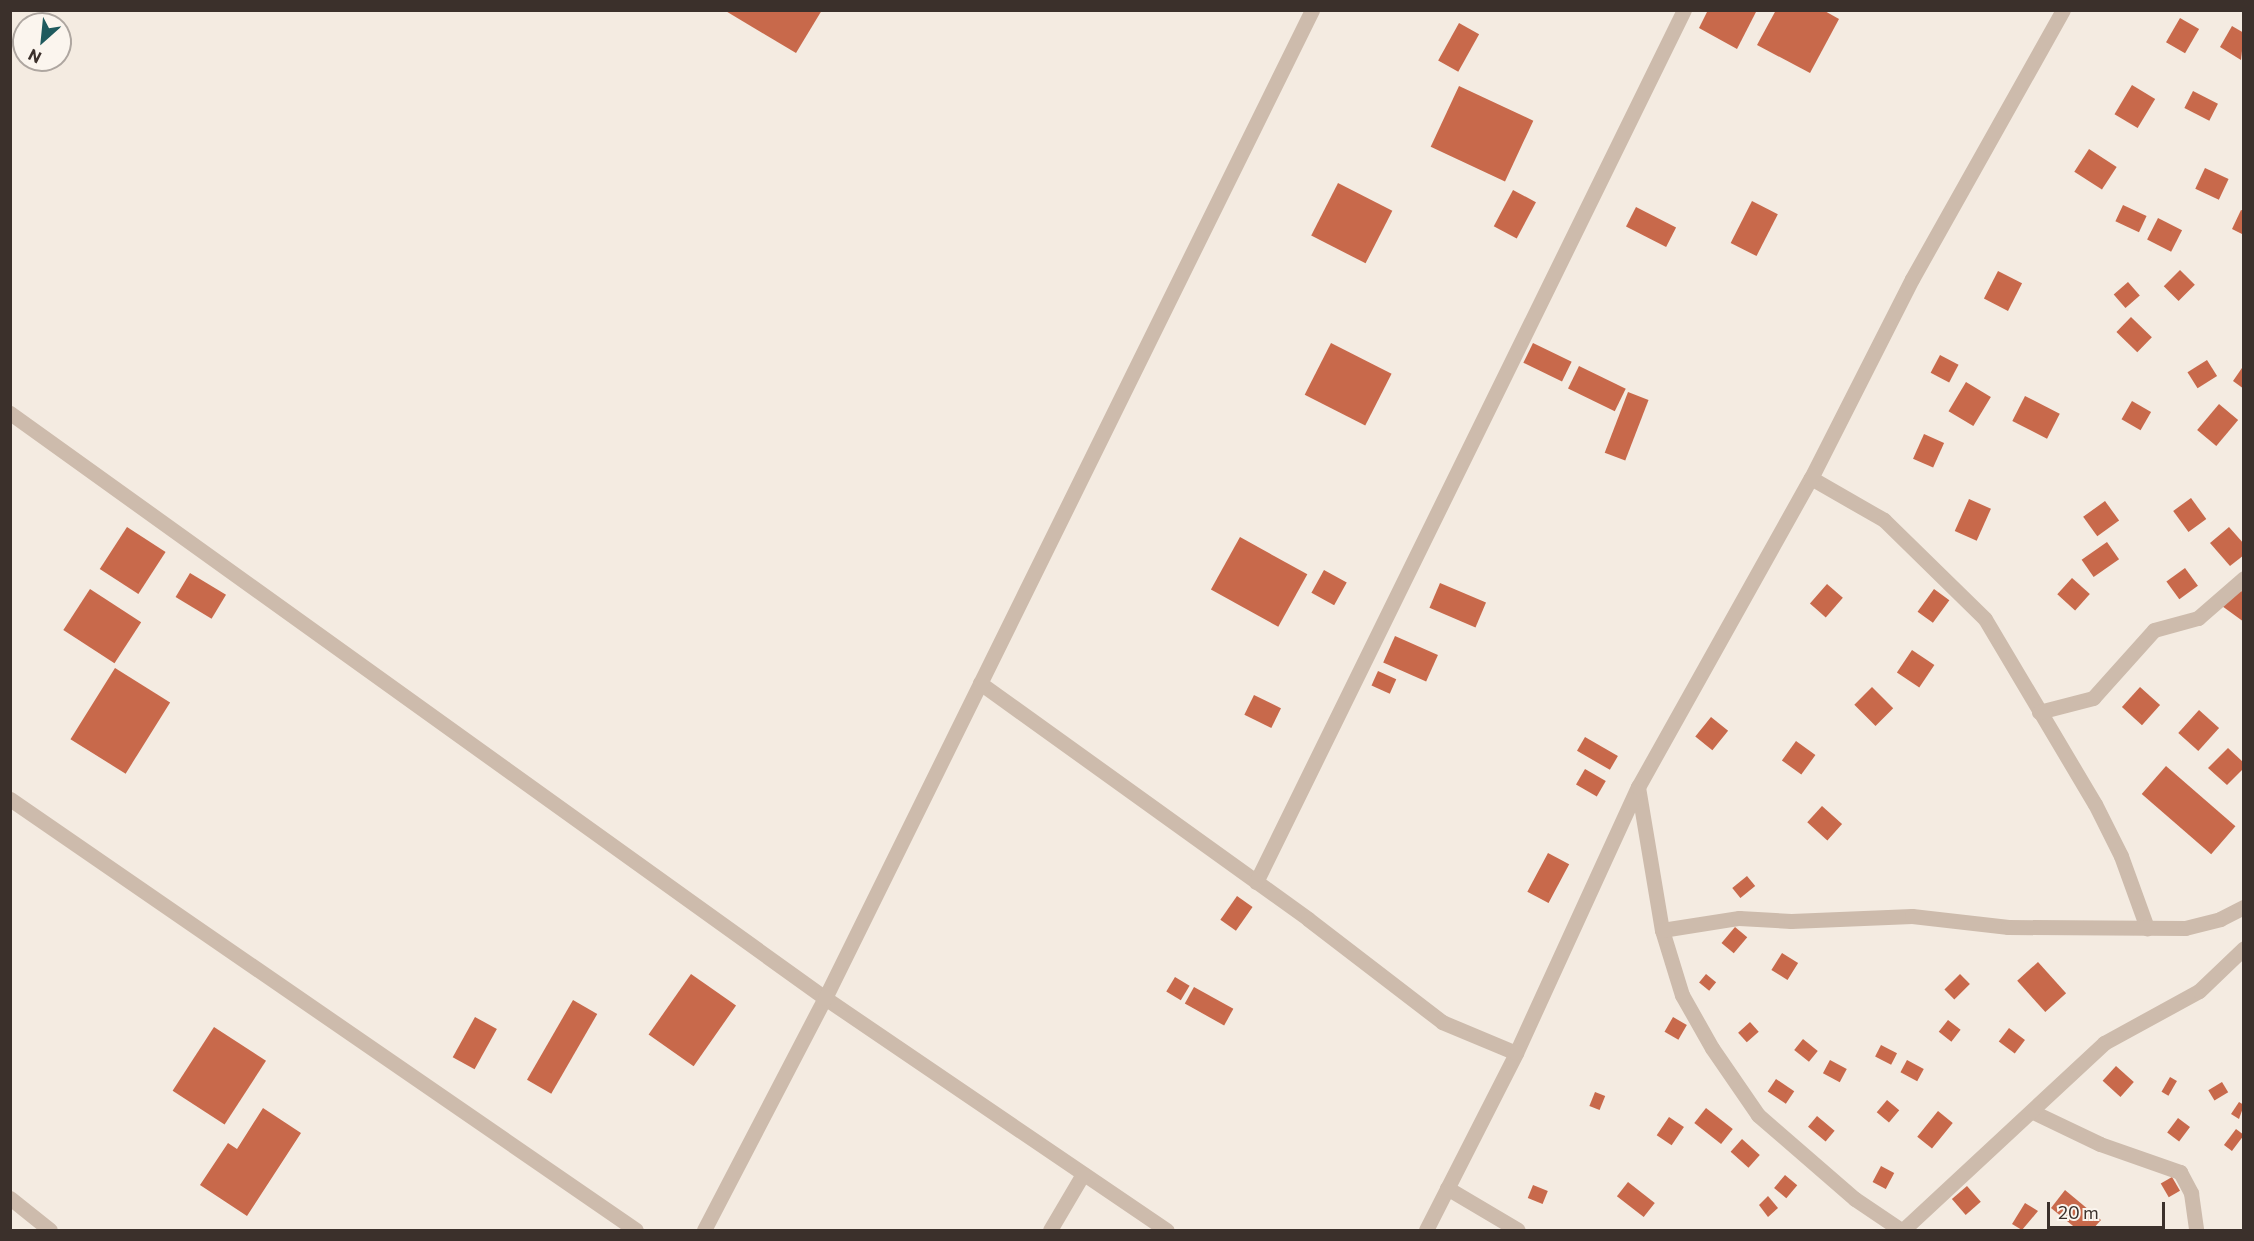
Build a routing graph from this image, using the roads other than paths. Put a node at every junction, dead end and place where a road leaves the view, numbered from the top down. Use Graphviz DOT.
graph roads {
  1 [pos="1312,10"];
  2 [pos="1684,10"];
  3 [pos="2063,10"];
  4 [pos="10,413"];
  5 [pos="1811,478"];
  6 [pos="2244,578"];
  7 [pos="980,683"];
  8 [pos="2039,712"];
  9 [pos="1638,787"];
  10 [pos="10,799"];
  11 [pos="1256,882"];
  12 [pos="2244,907"];
  13 [pos="2147,928"];
  14 [pos="1662,930"];
  15 [pos="2244,948"];
  16 [pos="825,998"];
  17 [pos="1516,1053"];
  18 [pos="2033,1112"];
  19 [pos="1083,1174"];
  20 [pos="1447,1188"];
  21 [pos="10,1198"];
  22 [pos="50,1230"];
  23 [pos="636,1230"];
  24 [pos="704,1230"];
  25 [pos="1050,1230"];
  26 [pos="1167,1230"];
  27 [pos="1426,1230"];
  28 [pos="1518,1230"];
  29 [pos="1902,1230"];
  30 [pos="2196,1230"];
  1 -- 7 [label="street"];
  2 -- 11 [label="street"];
  3 -- 5 [label="street"];
  4 -- 16 [label="street"];
  5 -- 8 [label="street"];
  5 -- 9 [label="street"];
  6 -- 8 [label="street"];
  7 -- 11 [label="street"];
  7 -- 16 [label="street"];
  8 -- 13 [label="street"];
  9 -- 14 [label="street"];
  9 -- 17 [label="street"];
  10 -- 23 [label="street"];
  11 -- 17 [label="street"];
  12 -- 13 [label="street"];
  13 -- 14 [label="street"];
  14 -- 29 [label="street"];
  15 -- 18 [label="street"];
  16 -- 19 [label="street"];
  16 -- 24 [label="street"];
  17 -- 20 [label="street"];
  18 -- 29 [label="street"];
  18 -- 30 [label="street"];
  19 -- 25 [label="street"];
  19 -- 26 [label="street"];
  20 -- 27 [label="street"];
  20 -- 28 [label="street"];
  21 -- 22 [label="street"];
}
